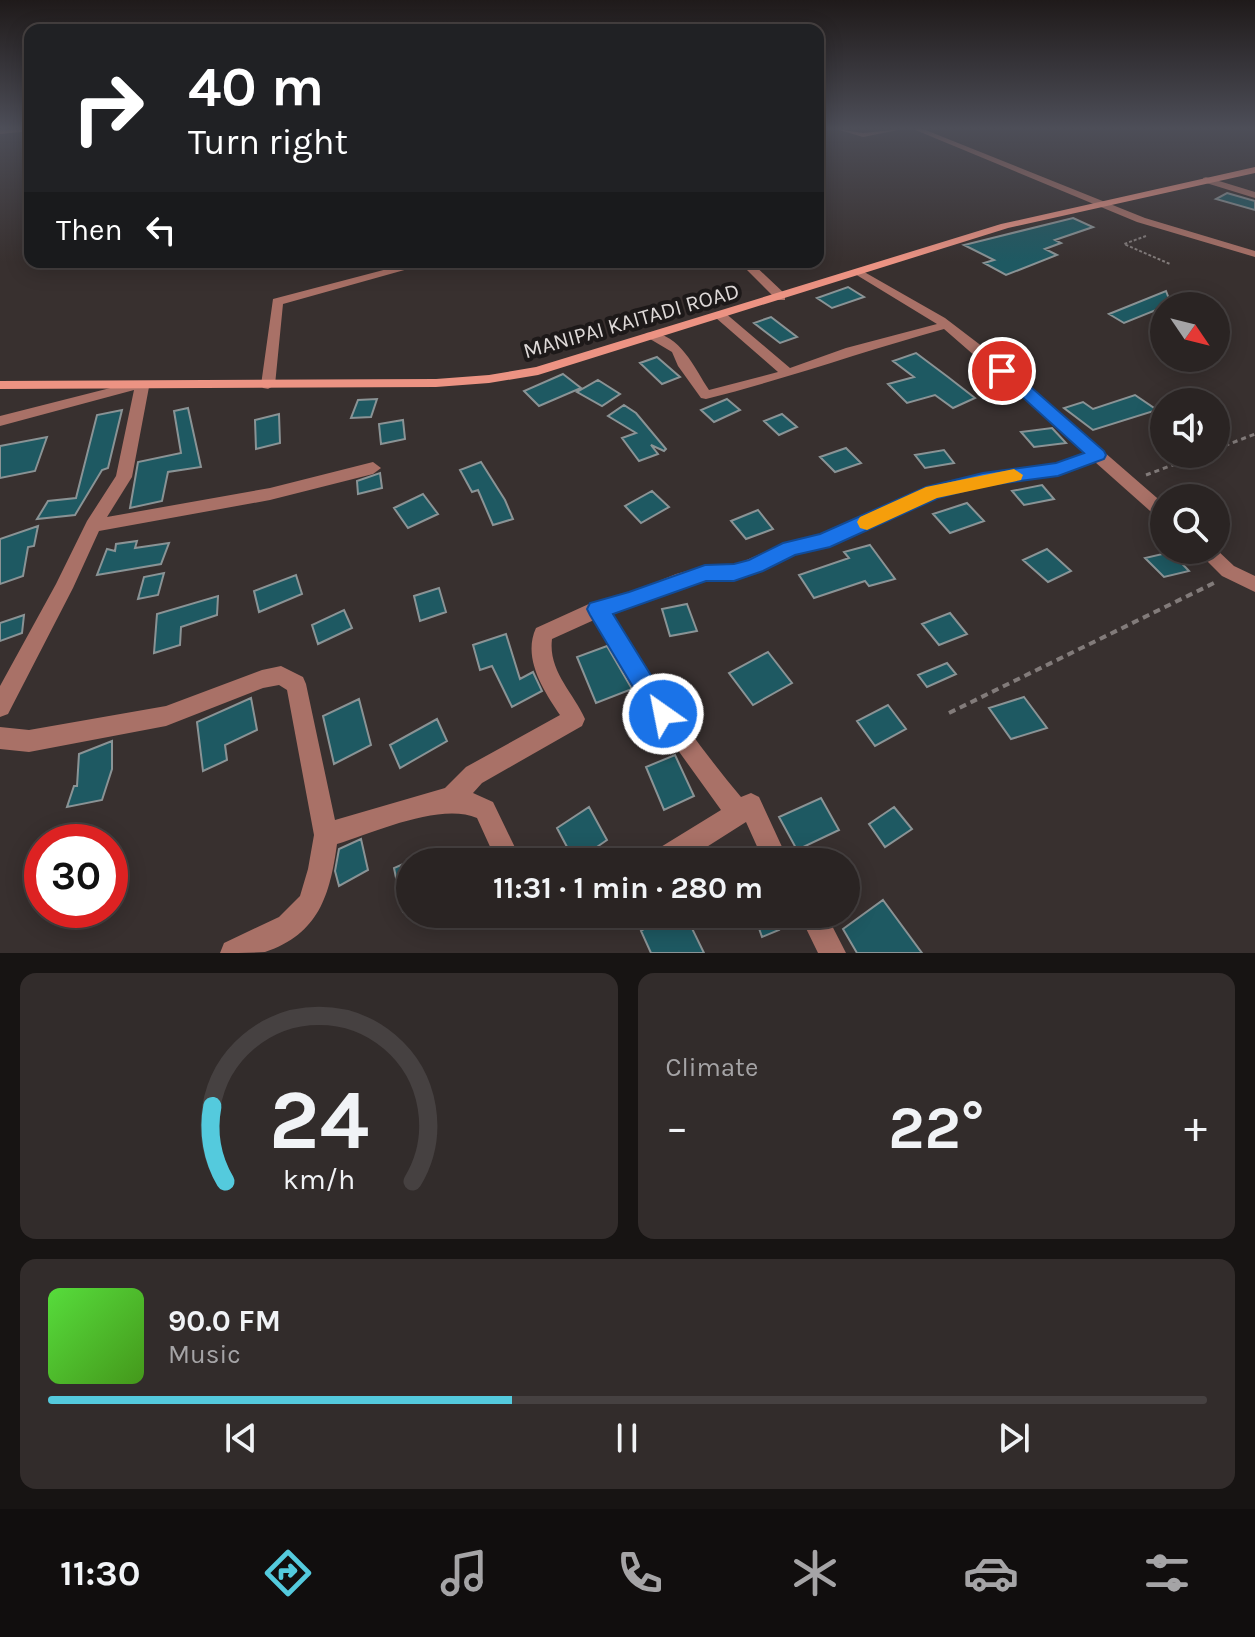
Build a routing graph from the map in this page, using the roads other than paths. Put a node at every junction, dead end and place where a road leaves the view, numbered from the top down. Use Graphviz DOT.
graph roads {
  1 [pos="1029,173"];
  2 [pos="1238,173"];
  3 [pos="1206,180"];
  4 [pos="1255,195"];
  5 [pos="1103,203"];
  6 [pos="1255,254"];
  7 [pos="404,268"];
  8 [pos="751,268"];
  9 [pos="859,272"];
  10 [pos="781,297"];
  11 [pos="720,315"];
  12 [pos="946,325"];
  13 [pos="651,336"];
  14 [pos="788,373"];
  15 [pos="0,385"];
  16 [pos="268,385"];
  17 [pos="136,387"];
  18 [pos="0,421"];
  19 [pos="1097,455"];
  20 [pos="373,468"];
  21 [pos="1150,501"];
  22 [pos="93,526"];
  23 [pos="1222,564"];
  24 [pos="1255,584"];
  25 [pos="598,609"];
  26 [pos="0,707"];
  27 [pos="0,738"];
  28 [pos="450,800"];
  29 [pos="739,813"];
  30 [pos="326,835"];
  31 [pos="503,848"];
  32 [pos="683,848"];
  33 [pos="771,848"];
  34 [pos="819,928"];
  35 [pos="234,953"];
  36 [pos="832,953"];
  1 -- 5 [label="street"];
  2 -- 3 [label="main road, MANIPAI KAITADI ROAD"];
  3 -- 4 [label="street"];
  3 -- 5 [label="main road, MANIPAI KAITADI ROAD"];
  5 -- 6 [label="street"];
  5 -- 9 [label="main road, MANIPAI KAITADI ROAD"];
  7 -- 16 [label="street"];
  8 -- 10 [label="street"];
  9 -- 10 [label="main road, MANIPAI KAITADI ROAD"];
  9 -- 12 [label="street"];
  10 -- 11 [label="main road, MANIPAI KAITADI ROAD"];
  11 -- 13 [label="main road, MANIPAI KAITADI ROAD"];
  11 -- 14 [label="street"];
  12 -- 14 [label="street"];
  12 -- 19 [label="street"];
  13 -- 14 [label="street"];
  13 -- 16 [label="main road, MANIPAI KAITADI ROAD"];
  15 -- 17 [label="main road, MANIPAI KAITADI ROAD"];
  16 -- 17 [label="main road, MANIPAI KAITADI ROAD"];
  17 -- 18 [label="street"];
  17 -- 22 [label="street"];
  19 -- 21 [label="street"];
  19 -- 25 [label="street"];
  20 -- 22 [label="street"];
  22 -- 26 [label="street"];
  23 -- 24 [label="street"];
  25 -- 28 [label="street"];
  25 -- 29 [label="street"];
  27 -- 30 [label="street"];
  28 -- 30 [label="street"];
  28 -- 31 [label="street"];
  29 -- 32 [label="street"];
  29 -- 33 [label="street"];
  30 -- 35 [label="street"];
  34 -- 36 [label="street"];
}
